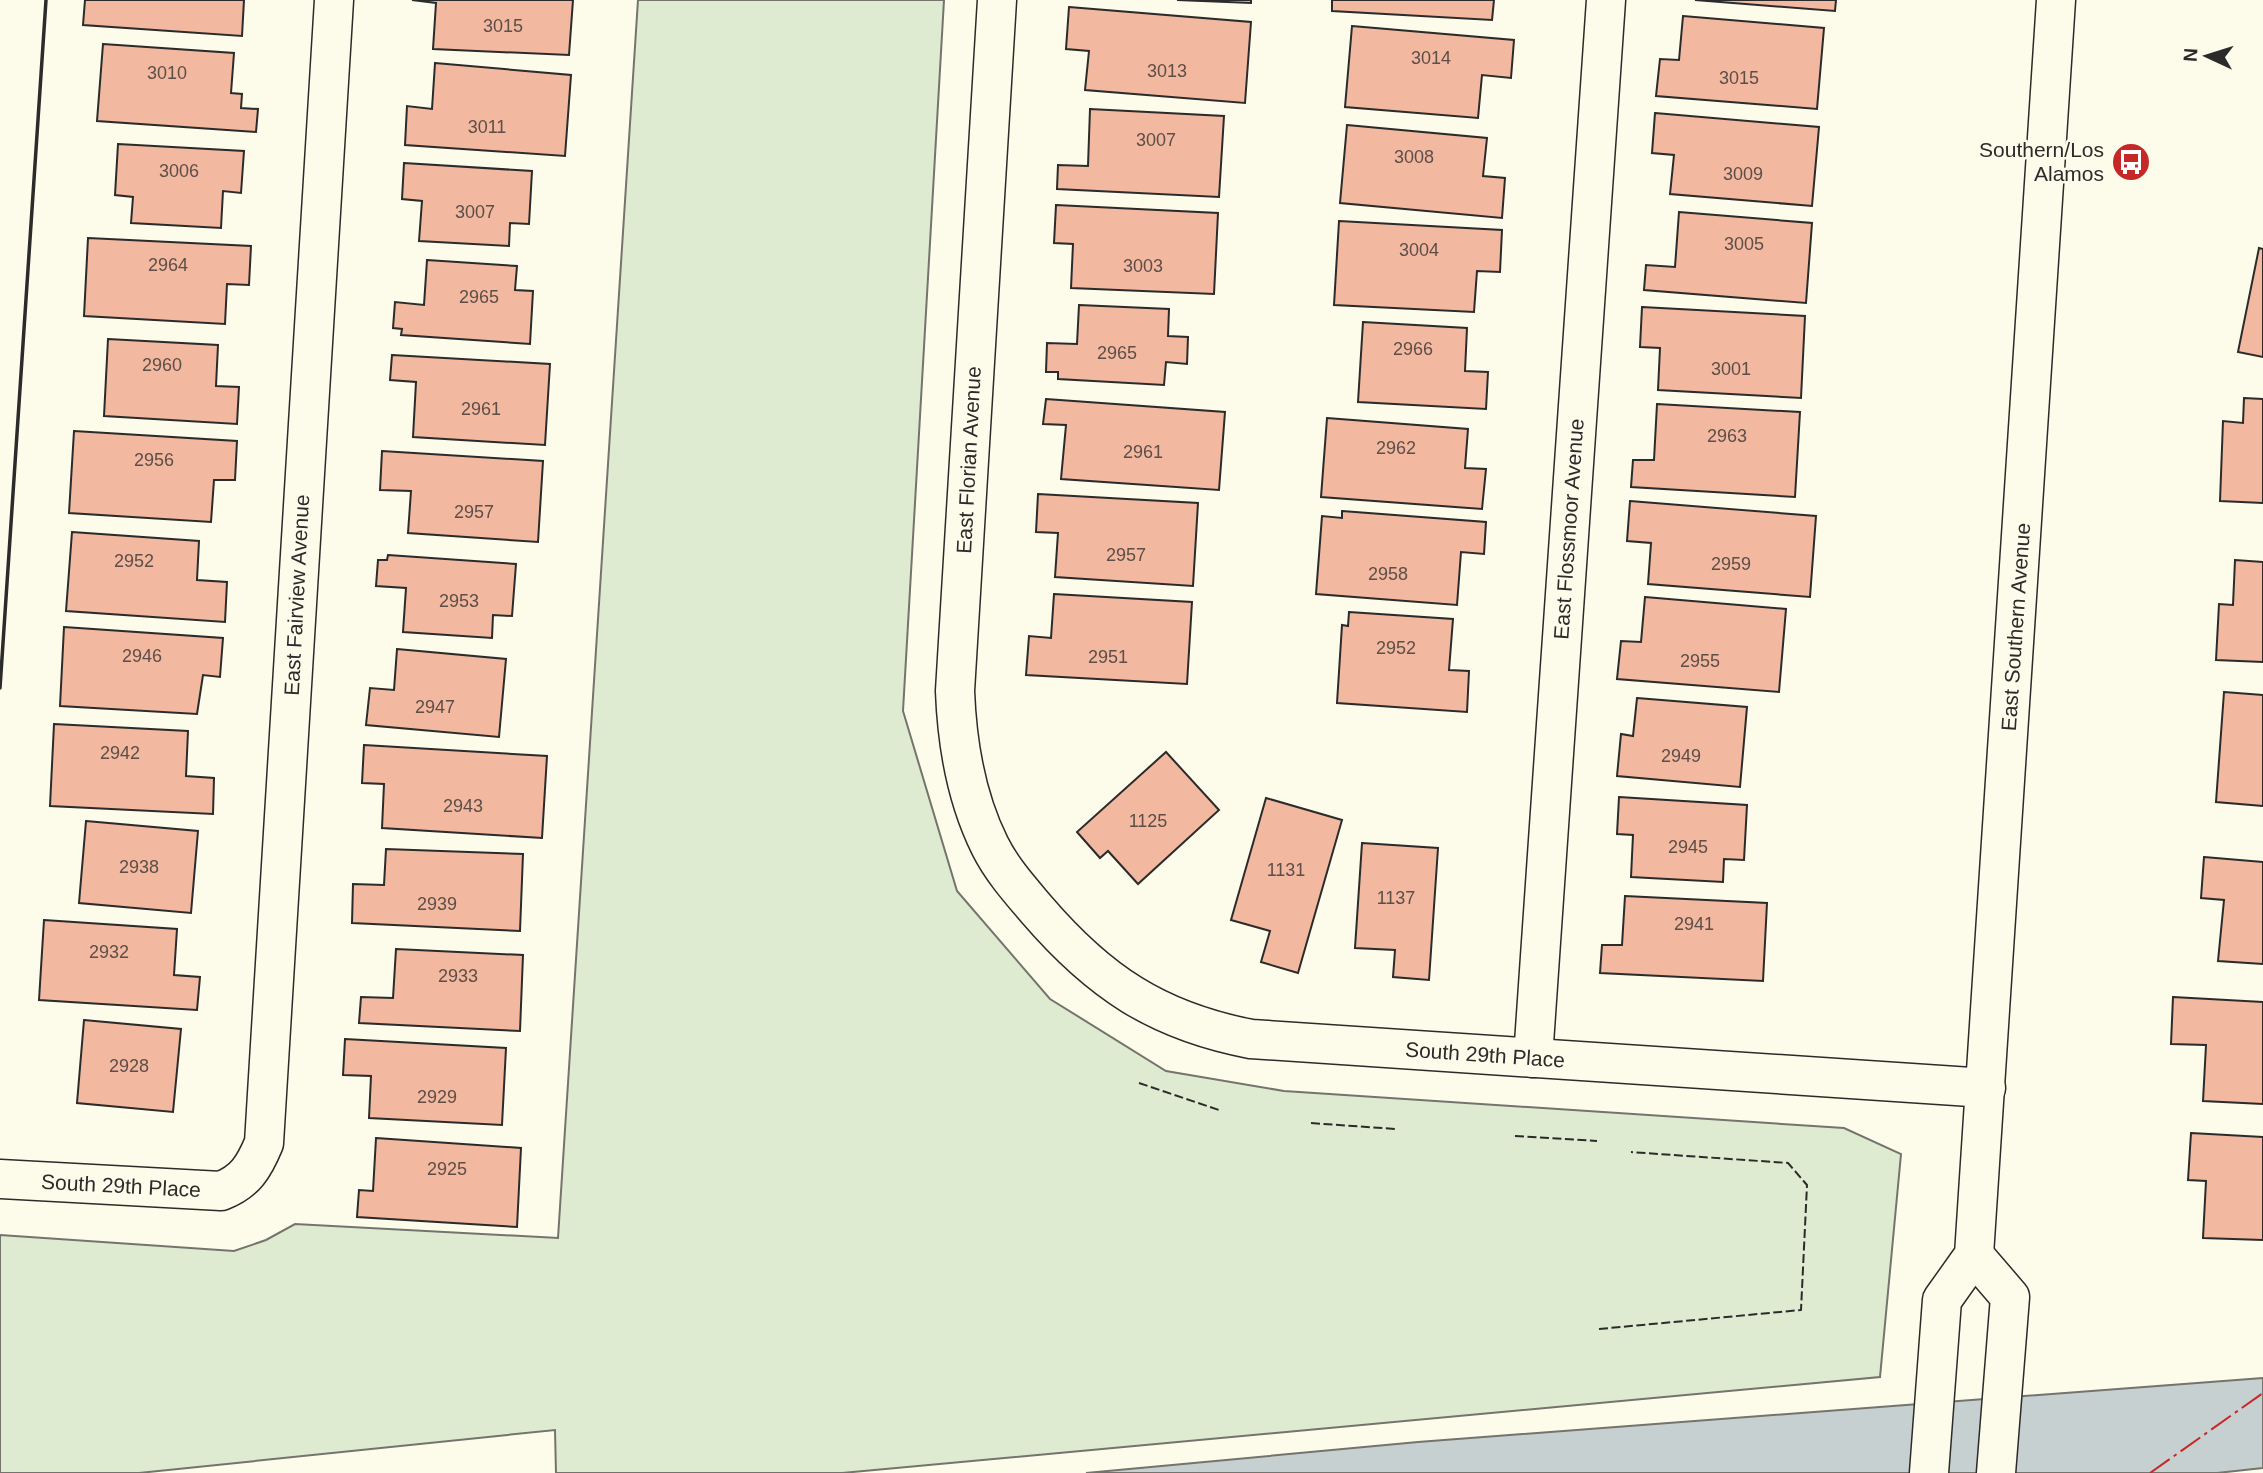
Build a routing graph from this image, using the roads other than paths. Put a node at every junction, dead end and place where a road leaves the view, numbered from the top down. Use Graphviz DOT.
graph roads {
  1 [pos="334,0"];
  2 [pos="997,0"];
  3 [pos="1606,0"];
  4 [pos="2056,0"];
  5 [pos="1031,902"];
  6 [pos="1533,1058"];
  7 [pos="1986,1088"];
  8 [pos="0,1179"];
  9 [pos="241,1183"];
  10 [pos="1974,1255"];
  11 [pos="1929,1473"];
  12 [pos="1996,1473"];
  1 -- 9 [label="street, East Fairview Avenue"];
  2 -- 5 [label="street, East Florian Avenue"];
  3 -- 6 [label="street, East Flossmoor Avenue"];
  4 -- 7 [label="street, East Southern Avenue"];
  5 -- 6 [label="street, South 29th Place"];
  6 -- 7 [label="street, South 29th Place"];
  7 -- 10 [label="street, East Southern Avenue"];
  8 -- 9 [label="street, South 29th Place"];
  10 -- 11 [label="street"];
  10 -- 12 [label="street"];
}
